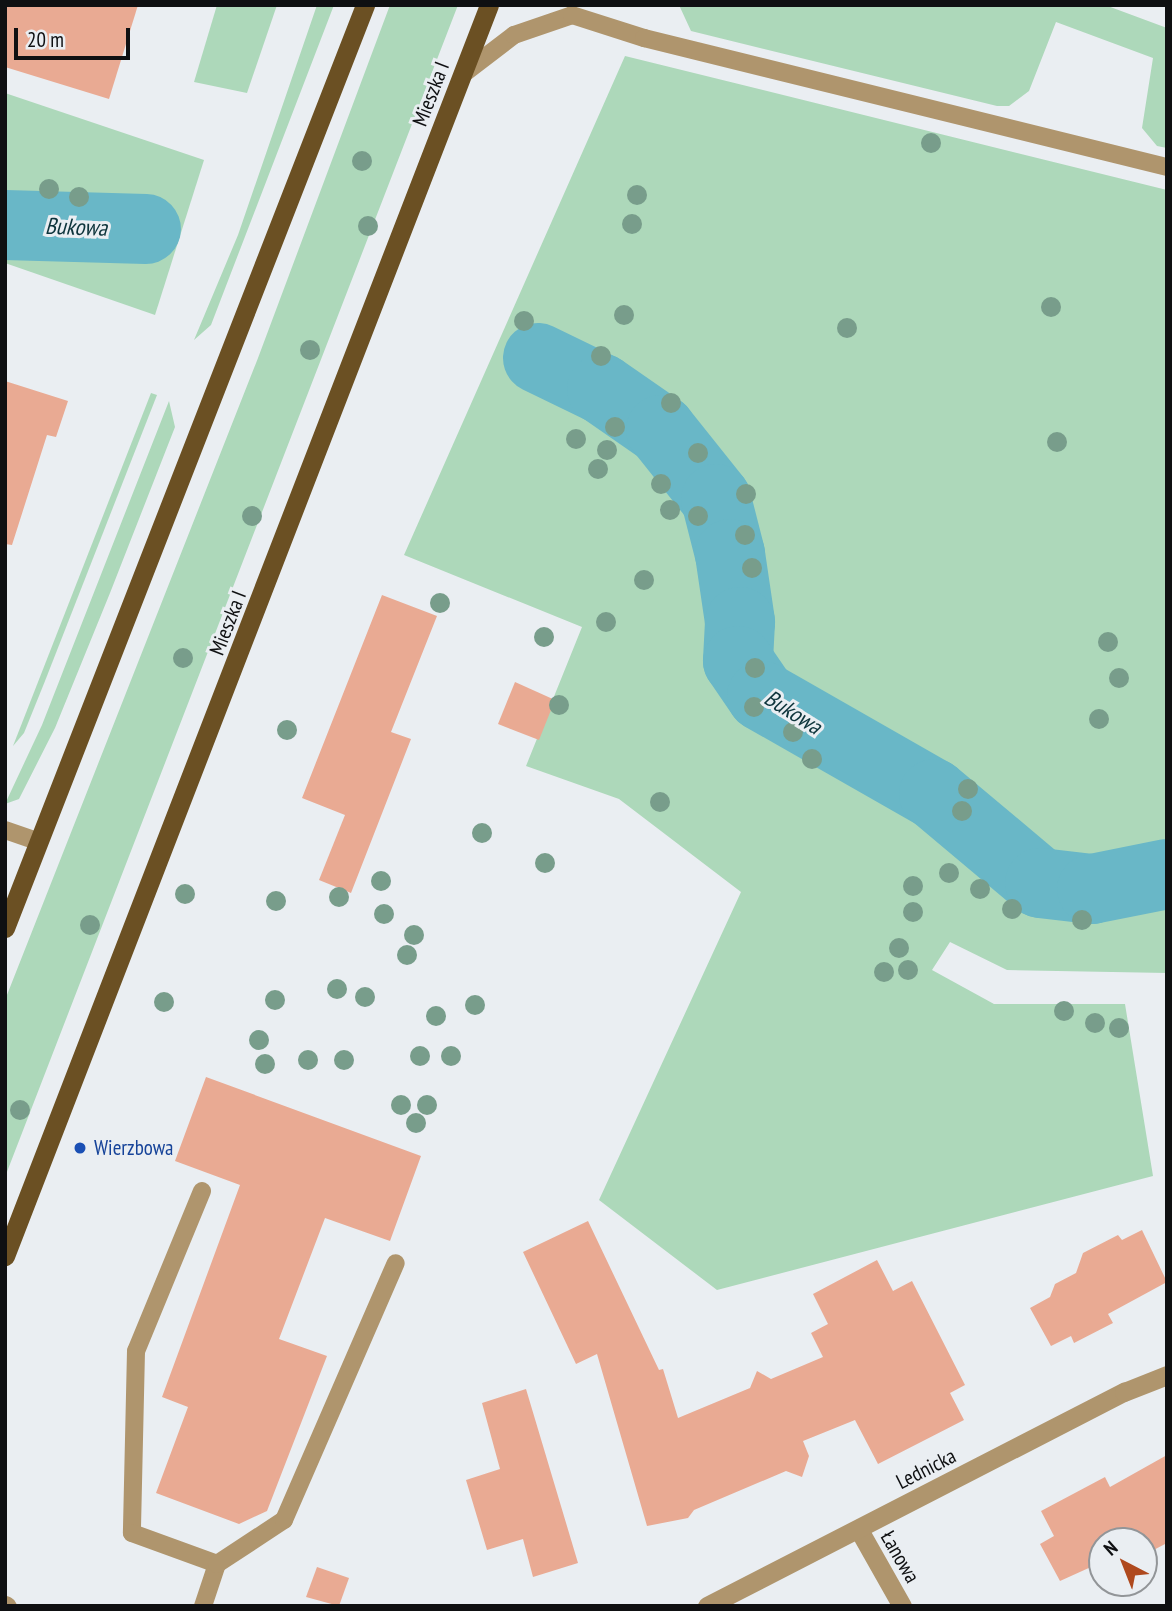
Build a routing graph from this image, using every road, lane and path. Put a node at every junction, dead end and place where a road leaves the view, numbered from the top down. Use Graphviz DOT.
graph roads {
  1 [pos="365,5"];
  2 [pos="489,5"];
  3 [pos="568,10"];
  4 [pos="463,75"];
  5 [pos="1167,167"];
  6 [pos="5,830"];
  7 [pos="38,842"];
  8 [pos="5,928"];
  9 [pos="202,1191"];
  10 [pos="5,1256"];
  11 [pos="396,1263"];
  12 [pos="1167,1375"];
  13 [pos="859,1530"];
  14 [pos="217,1564"];
  15 [pos="203,1606"];
  16 [pos="707,1606"];
  17 [pos="902,1606"];
  1 -- 7 [label="main road"];
  2 -- 4 [label="main road, Mieszka I"];
  3 -- 4 [label="lane"];
  3 -- 5 [label="lane"];
  4 -- 10 [label="main road, Mieszka I"];
  6 -- 7 [label="lane"];
  7 -- 8 [label="main road"];
  9 -- 14 [label="lane"];
  11 -- 14 [label="lane"];
  12 -- 13 [label="street, Lednicka"];
  13 -- 16 [label="street, Lednicka"];
  13 -- 17 [label="street, Łanowa"];
  14 -- 15 [label="lane"];
}
